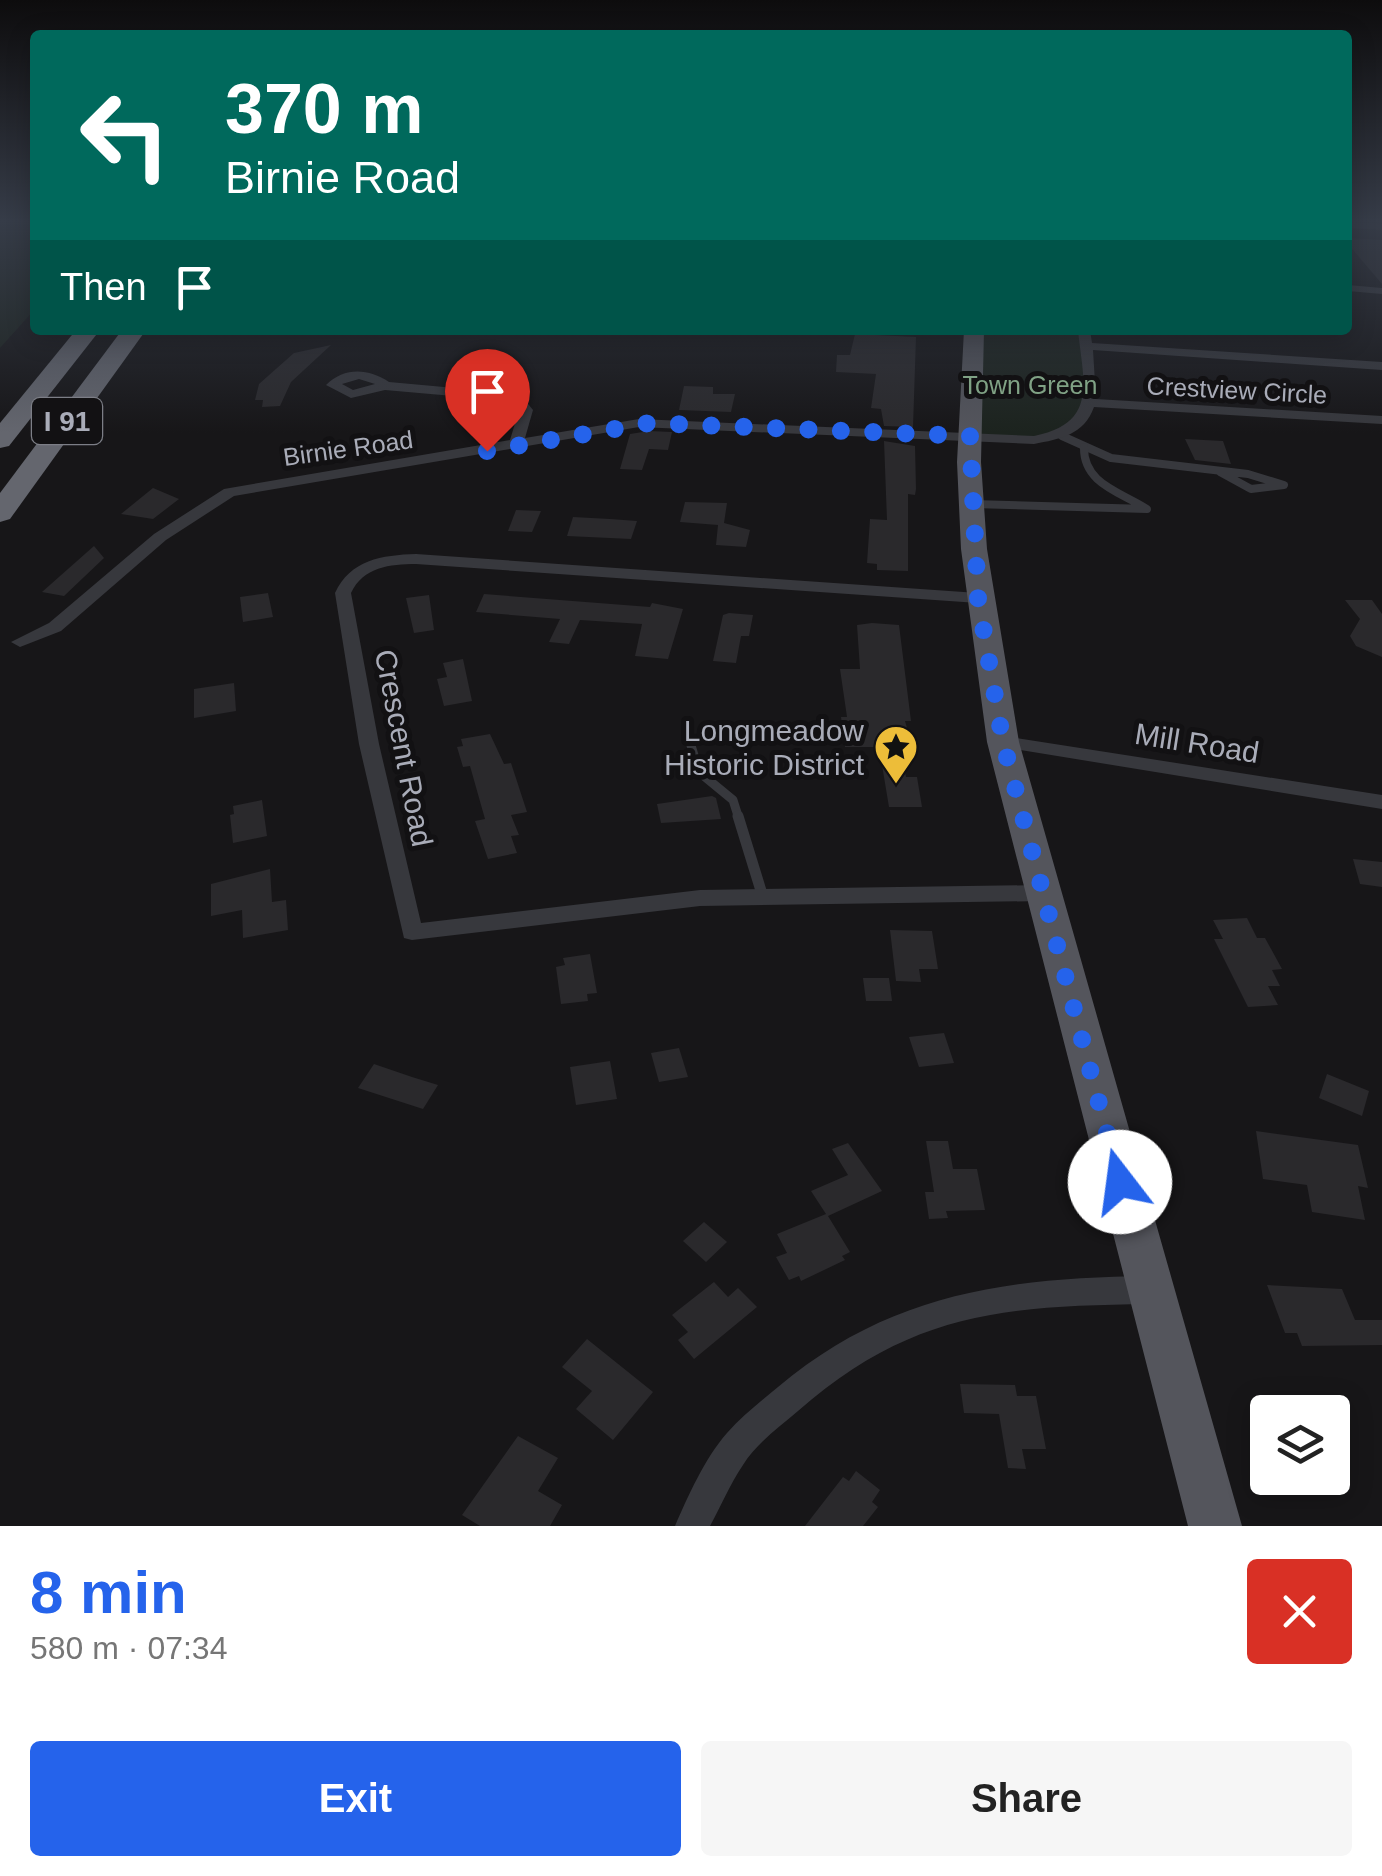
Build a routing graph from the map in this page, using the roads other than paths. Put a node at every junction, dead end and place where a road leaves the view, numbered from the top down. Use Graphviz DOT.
graph roads {
  1 [pos="84,335"];
  2 [pos="130,335"];
  3 [pos="974,335"];
  4 [pos="1085,338"];
  5 [pos="1382,366"];
  6 [pos="385,386"];
  7 [pos="1090,403"];
  8 [pos="1382,420"];
  9 [pos="970,436"];
  10 [pos="1062,436"];
  11 [pos="0,440"];
  12 [pos="516,446"];
  13 [pos="1084,447"];
  14 [pos="1220,472"];
  15 [pos="971,504"];
  16 [pos="0,512"];
  17 [pos="978,598"];
  18 [pos="20,642"];
  19 [pos="690,742"];
  20 [pos="1003,742"];
  21 [pos="1382,802"];
  22 [pos="1043,893"];
  23 [pos="762,894"];
  24 [pos="1149,1290"];
  25 [pos="692,1526"];
  26 [pos="1215,1526"];
  1 -- 11 [label="highway, I 91"];
  2 -- 16 [label="highway, I 91"];
  3 -- 9 [label="main road"];
  4 -- 5 [label="street"];
  4 -- 7 [label="street"];
  6 -- 12 [label="street"];
  7 -- 8 [label="street, Crestview Circle"];
  7 -- 10 [label="street"];
  9 -- 10 [label="street, Birnie Road"];
  9 -- 12 [label="street, Birnie Road"];
  9 -- 15 [label="main road"];
  10 -- 13 [label="lane"];
  12 -- 18 [label="street, Birnie Road"];
  13 -- 14 [label="lane"];
  13 -- 15 [label="lane"];
  14 -- 14 [label="lane"];
  15 -- 17 [label="main road"];
  17 -- 20 [label="main road"];
  17 -- 23 [label="street, Crescent Road"];
  19 -- 23 [label="lane"];
  20 -- 21 [label="street, Mill Road"];
  20 -- 22 [label="main road"];
  22 -- 23 [label="street, Crescent Road"];
  22 -- 24 [label="main road"];
  24 -- 25 [label="street"];
  24 -- 26 [label="main road"];
}
